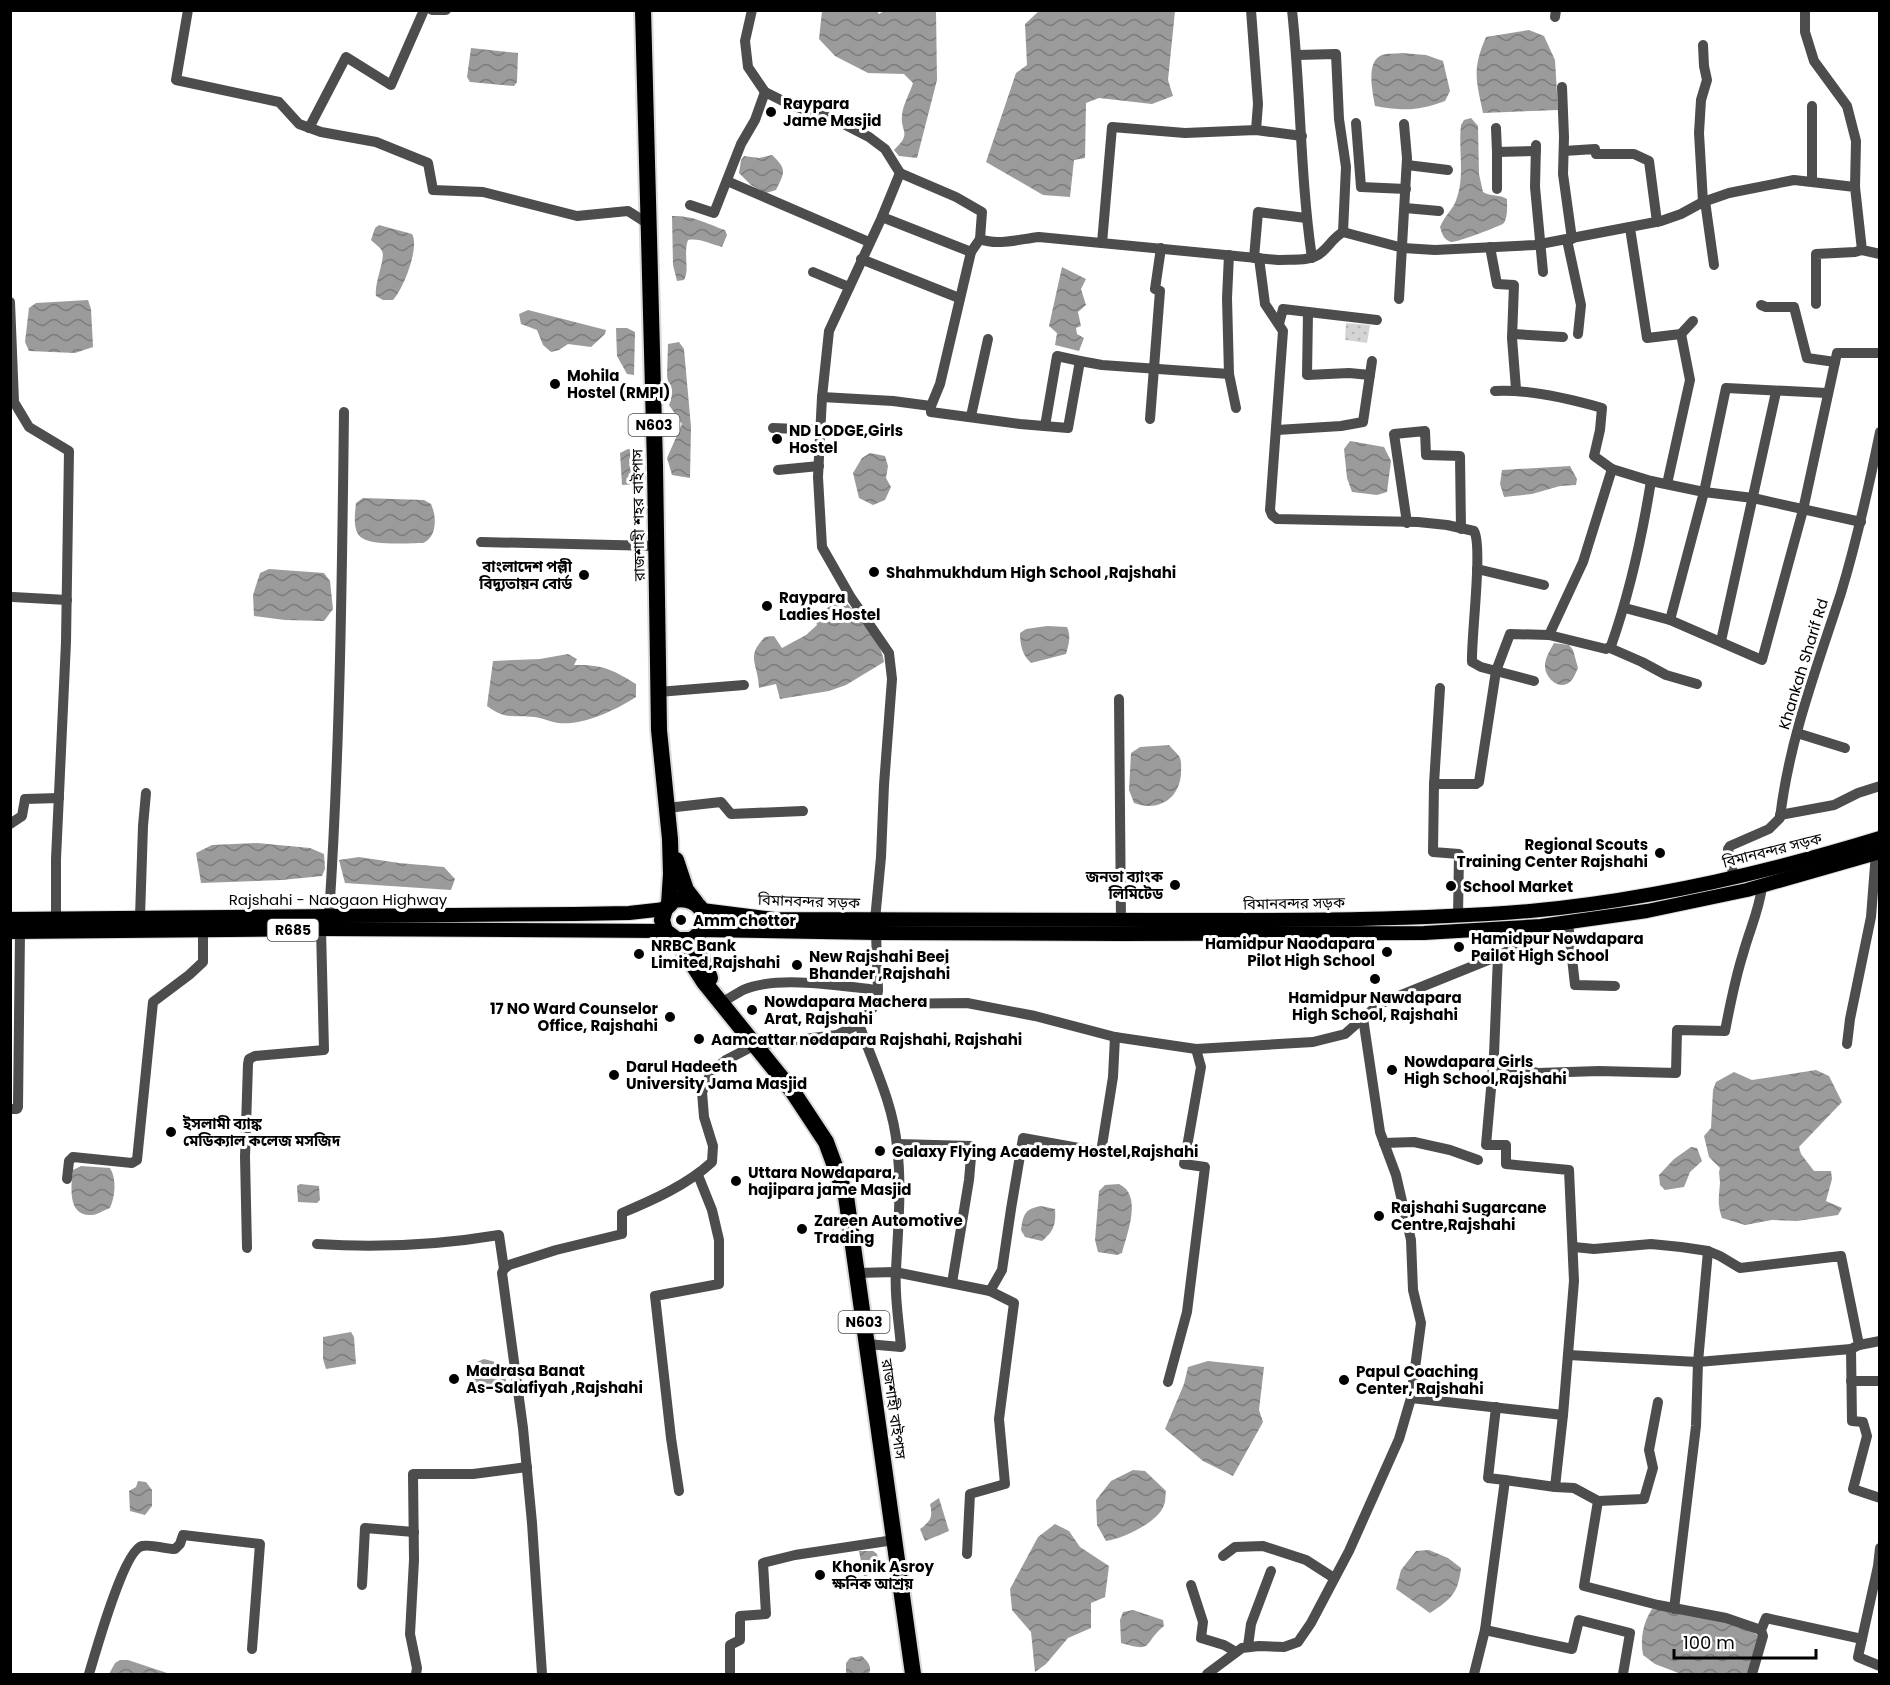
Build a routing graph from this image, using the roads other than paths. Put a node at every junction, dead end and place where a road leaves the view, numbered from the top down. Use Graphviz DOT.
graph roads {
  1 [pos="188,10"];
  2 [pos="424,10"];
  3 [pos="432,10"];
  4 [pos="446,10"];
  5 [pos="643,10"];
  6 [pos="752,10"];
  7 [pos="1251,10"];
  8 [pos="1292,10"];
  9 [pos="1805,10"];
  10 [pos="1703,45"];
  11 [pos="1297,55"];
  12 [pos="1562,87"];
  13 [pos="765,92"];
  14 [pos="1812,106"];
  15 [pos="1356,123"];
  16 [pos="1404,124"];
  17 [pos="309,128"];
  18 [pos="1496,128"];
  19 [pos="1256,130"];
  20 [pos="1302,136"];
  21 [pos="1564,151"];
  22 [pos="1497,152"];
  23 [pos="1407,165"];
  24 [pos="1448,170"];
  25 [pos="900,173"];
  26 [pos="727,181"];
  27 [pos="1812,181"];
  28 [pos="1855,187"];
  29 [pos="1406,189"];
  30 [pos="1497,189"];
  31 [pos="1704,201"];
  32 [pos="690,205"];
  33 [pos="1405,208"];
  34 [pos="1439,211"];
  35 [pos="882,217"];
  36 [pos="1306,218"];
  37 [pos="1657,222"];
  38 [pos="650,225"];
  39 [pos="1630,228"];
  40 [pos="1343,232"];
  41 [pos="980,238"];
  42 [pos="1569,240"];
  43 [pos="869,242"];
  44 [pos="1102,243"];
  45 [pos="1541,243"];
  46 [pos="1490,247"];
  47 [pos="1161,248"];
  48 [pos="1402,248"];
  49 [pos="1862,250"];
  50 [pos="971,252"];
  51 [pos="1880,254"];
  52 [pos="1229,255"];
  53 [pos="1257,258"];
  54 [pos="1312,258"];
  55 [pos="861,259"];
  56 [pos="1714,265"];
  57 [pos="813,272"];
  58 [pos="1543,272"];
  59 [pos="849,287"];
  60 [pos="959,298"];
  61 [pos="1399,299"];
  62 [pos="11,304"];
  63 [pos="1816,304"];
  64 [pos="1761,305"];
  65 [pos="1308,312"];
  66 [pos="1377,320"];
  67 [pos="1693,321"];
  68 [pos="1279,324"];
  69 [pos="1513,334"];
  70 [pos="1578,334"];
  71 [pos="1681,334"];
  72 [pos="1563,337"];
  73 [pos="988,339"];
  74 [pos="1880,353"];
  75 [pos="1080,361"];
  76 [pos="1372,361"];
  77 [pos="1835,362"];
  78 [pos="1153,369"];
  79 [pos="1229,374"];
  80 [pos="1370,375"];
  81 [pos="1516,389"];
  82 [pos="1495,391"];
  83 [pos="1776,392"];
  84 [pos="1827,393"];
  85 [pos="822,398"];
  86 [pos="932,406"];
  87 [pos="1236,408"];
  88 [pos="344,412"];
  89 [pos="971,416"];
  90 [pos="1150,419"];
  91 [pos="1045,426"];
  92 [pos="773,428"];
  93 [pos="821,430"];
  94 [pos="1277,430"];
  95 [pos="1880,432"];
  96 [pos="819,466"];
  97 [pos="1612,469"];
  98 [pos="778,470"];
  99 [pos="1651,481"];
  100 [pos="1667,484"];
  101 [pos="1704,492"];
  102 [pos="1753,498"];
  103 [pos="1803,510"];
  104 [pos="1861,522"];
  105 [pos="1407,523"];
  106 [pos="1461,529"];
  107 [pos="481,542"];
  108 [pos="656,546"];
  109 [pos="1477,568"];
  110 [pos="1544,585"];
  111 [pos="13,597"];
  112 [pos="67,600"];
  113 [pos="1625,608"];
  114 [pos="1670,620"];
  115 [pos="1548,636"];
  116 [pos="1721,641"];
  117 [pos="1610,648"];
  118 [pos="1496,671"];
  119 [pos="1534,681"];
  120 [pos="1697,684"];
  121 [pos="744,686"];
  122 [pos="1440,688"];
  123 [pos="658,692"];
  124 [pos="1119,699"];
  125 [pos="1797,733"];
  126 [pos="1845,748"];
  127 [pos="1434,784"];
  128 [pos="1880,786"];
  129 [pos="146,793"];
  130 [pos="59,798"];
  131 [pos="667,808"];
  132 [pos="803,812"];
  133 [pos="1780,815"];
  134 [pos="10,824"];
  135 [pos="1880,838"];
  136 [pos="670,839"];
  137 [pos="1878,852"];
  138 [pos="1734,878"];
  139 [pos="1762,886"];
  140 [pos="699,906"];
  141 [pos="667,907"];
  142 [pos="329,916"];
  143 [pos="1458,916"];
  144 [pos="140,917"];
  145 [pos="10,918"];
  146 [pos="56,918"];
  147 [pos="1121,920"];
  148 [pos="1568,922"];
  149 [pos="203,924"];
  150 [pos="875,926"];
  151 [pos="1541,926"];
  152 [pos="321,929"];
  153 [pos="15,932"];
  154 [pos="700,933"];
  155 [pos="671,935"];
  156 [pos="1498,956"];
  157 [pos="1615,986"];
  158 [pos="878,990"];
  159 [pos="723,1004"];
  160 [pos="876,1004"];
  161 [pos="1363,1018"];
  162 [pos="859,1024"];
  163 [pos="1115,1037"];
  164 [pos="1847,1044"];
  165 [pos="754,1045"];
  166 [pos="1196,1049"];
  167 [pos="1493,1064"];
  168 [pos="10,1109"];
  169 [pos="1384,1143"];
  170 [pos="897,1144"];
  171 [pos="1478,1160"];
  172 [pos="698,1175"];
  173 [pos="67,1179"];
  174 [pos="317,1244"];
  175 [pos="247,1248"];
  176 [pos="1574,1248"];
  177 [pos="1708,1251"];
  178 [pos="504,1269"];
  179 [pos="896,1272"];
  180 [pos="857,1273"];
  181 [pos="952,1283"];
  182 [pos="990,1291"];
  183 [pos="1880,1341"];
  184 [pos="867,1344"];
  185 [pos="1855,1347"];
  186 [pos="1568,1355"];
  187 [pos="1698,1362"];
  188 [pos="1851,1381"];
  189 [pos="1880,1381"];
  190 [pos="1168,1382"];
  191 [pos="1412,1398"];
  192 [pos="1658,1402"];
  193 [pos="1496,1407"];
  194 [pos="1563,1415"];
  195 [pos="527,1467"];
  196 [pos="1505,1480"];
  197 [pos="1555,1487"];
  198 [pos="679,1491"];
  199 [pos="1880,1498"];
  200 [pos="1598,1502"];
  201 [pos="414,1532"];
  202 [pos="894,1540"];
  203 [pos="1880,1548"];
  204 [pos="967,1554"];
  205 [pos="1223,1556"];
  206 [pos="1272,1571"];
  207 [pos="1334,1578"];
  208 [pos="362,1585"];
  209 [pos="1191,1586"];
  210 [pos="1674,1609"];
  211 [pos="1485,1630"];
  212 [pos="1761,1630"];
  213 [pos="1862,1639"];
  214 [pos="1248,1646"];
  215 [pos="252,1649"];
  216 [pos="1236,1652"];
  217 [pos="1880,1665"];
  218 [pos="89,1674"];
  219 [pos="416,1674"];
  220 [pos="542,1674"];
  221 [pos="730,1674"];
  222 [pos="913,1674"];
  223 [pos="1207,1674"];
  224 [pos="1474,1674"];
  225 [pos="1623,1674"];
  226 [pos="1752,1674"];
  1 -- 17 [label="street"];
  2 -- 17 [label="street"];
  3 -- 4 [label="street"];
  5 -- 38 [label="highway, রাজশাহী শহর বাইপাস / N603"];
  6 -- 13 [label="street"];
  7 -- 19 [label="street"];
  8 -- 11 [label="street"];
  9 -- 28 [label="street"];
  10 -- 31 [label="street"];
  11 -- 20 [label="street"];
  11 -- 40 [label="street"];
  12 -- 21 [label="street"];
  13 -- 25 [label="street"];
  13 -- 26 [label="street"];
  14 -- 27 [label="street"];
  15 -- 29 [label="street"];
  16 -- 23 [label="street"];
  17 -- 38 [label="street"];
  18 -- 22 [label="street"];
  19 -- 20 [label="street"];
  19 -- 44 [label="street"];
  20 -- 36 [label="street"];
  21 -- 37 [label="street"];
  21 -- 42 [label="street"];
  22 -- 30 [label="street"];
  22 -- 45 [label="street"];
  23 -- 24 [label="street"];
  23 -- 29 [label="street"];
  25 -- 35 [label="street"];
  25 -- 41 [label="street"];
  26 -- 32 [label="street"];
  26 -- 43 [label="street"];
  27 -- 28 [label="street"];
  27 -- 31 [label="street"];
  28 -- 49 [label="street"];
  29 -- 33 [label="street"];
  31 -- 37 [label="street"];
  31 -- 56 [label="street"];
  33 -- 34 [label="street"];
  33 -- 48 [label="street"];
  35 -- 43 [label="street"];
  35 -- 50 [label="street"];
  36 -- 53 [label="street"];
  36 -- 54 [label="street"];
  37 -- 39 [label="street"];
  38 -- 108 [label="highway, রাজশাহী শহর বাইপাস / N603"];
  39 -- 42 [label="street"];
  39 -- 71 [label="street"];
  40 -- 48 [label="street"];
  40 -- 54 [label="street"];
  41 -- 44 [label="street"];
  41 -- 50 [label="street"];
  42 -- 45 [label="street"];
  42 -- 70 [label="street"];
  43 -- 55 [label="street"];
  44 -- 47 [label="street"];
  45 -- 46 [label="street"];
  45 -- 58 [label="street"];
  46 -- 48 [label="street"];
  46 -- 69 [label="street"];
  47 -- 52 [label="street"];
  47 -- 78 [label="street"];
  48 -- 61 [label="street"];
  49 -- 51 [label="street"];
  49 -- 63 [label="street"];
  50 -- 60 [label="street"];
  52 -- 53 [label="street"];
  52 -- 79 [label="street"];
  53 -- 54 [label="street"];
  53 -- 68 [label="street"];
  55 -- 59 [label="street"];
  55 -- 60 [label="street"];
  57 -- 59 [label="street"];
  59 -- 85 [label="street"];
  60 -- 86 [label="street"];
  62 -- 112 [label="street"];
  64 -- 77 [label="street"];
  65 -- 66 [label="street"];
  65 -- 68 [label="street"];
  65 -- 80 [label="street"];
  67 -- 71 [label="street"];
  68 -- 94 [label="street"];
  69 -- 72 [label="street"];
  69 -- 81 [label="street"];
  71 -- 100 [label="street"];
  73 -- 89 [label="street"];
  74 -- 77 [label="street"];
  75 -- 78 [label="street"];
  75 -- 91 [label="street"];
  75 -- 91 [label="street"];
  76 -- 80 [label="street"];
  77 -- 84 [label="street"];
  78 -- 79 [label="street"];
  78 -- 90 [label="street"];
  79 -- 87 [label="street"];
  80 -- 94 [label="street"];
  81 -- 82 [label="street"];
  81 -- 97 [label="street"];
  83 -- 84 [label="street"];
  83 -- 101 [label="street"];
  83 -- 102 [label="street"];
  84 -- 103 [label="street"];
  85 -- 86 [label="street"];
  85 -- 93 [label="street"];
  86 -- 89 [label="street"];
  88 -- 142 [label="street"];
  89 -- 91 [label="street"];
  92 -- 93 [label="street"];
  93 -- 96 [label="street"];
  94 -- 105 [label="street"];
  95 -- 104 [label="street, Khankah Sharif Rd"];
  96 -- 98 [label="street"];
  96 -- 150 [label="street"];
  97 -- 99 [label="street"];
  97 -- 115 [label="street"];
  99 -- 100 [label="street"];
  99 -- 113 [label="street"];
  100 -- 101 [label="street"];
  101 -- 102 [label="street"];
  101 -- 114 [label="street"];
  102 -- 103 [label="street"];
  102 -- 116 [label="street"];
  103 -- 104 [label="street"];
  103 -- 116 [label="street"];
  104 -- 125 [label="street, Khankah Sharif Rd"];
  105 -- 106 [label="street"];
  105 -- 106 [label="street"];
  106 -- 109 [label="street"];
  107 -- 108 [label="street"];
  108 -- 123 [label="highway, রাজশাহী শহর বাইপাস / N603"];
  109 -- 110 [label="street"];
  109 -- 118 [label="street"];
  111 -- 112 [label="street"];
  112 -- 130 [label="street"];
  113 -- 114 [label="street"];
  113 -- 117 [label="street"];
  114 -- 116 [label="street"];
  115 -- 117 [label="street"];
  115 -- 118 [label="street"];
  117 -- 120 [label="street"];
  118 -- 119 [label="street"];
  118 -- 127 [label="street"];
  121 -- 123 [label="street"];
  122 -- 127 [label="street"];
  123 -- 131 [label="highway, রাজশাহী শহর বাইপাস / N603"];
  124 -- 147 [label="street"];
  125 -- 126 [label="street"];
  125 -- 133 [label="street, Khankah Sharif Rd"];
  127 -- 143 [label="street"];
  128 -- 133 [label="street"];
  129 -- 144 [label="street"];
  130 -- 134 [label="street"];
  130 -- 146 [label="street"];
  131 -- 132 [label="street"];
  131 -- 136 [label="highway, রাজশাহী শহর বাইপাস / N603"];
  133 -- 138 [label="street"];
  135 -- 138 [label="main road, বিমানবন্দর সড়ক"];
  136 -- 140 [label="highway, N603"];
  136 -- 141 [label="highway, N603"];
  137 -- 139 [label="main road, বিমানবন্দর সড়ক"];
  137 -- 164 [label="street"];
  138 -- 143 [label="main road, বিমানবন্দর সড়ক"];
  139 -- 148 [label="main road, বিমানবন্দর সড়ক"];
  139 -- 167 [label="street"];
  140 -- 141 [label="highway"];
  140 -- 150 [label="main road, বিমানবন্দর সড়ক"];
  140 -- 154 [label="highway, N603"];
  141 -- 142 [label="main road, Rajshahi - Naogaon Highway / R685"];
  141 -- 155 [label="highway, N603"];
  142 -- 149 [label="main road, Rajshahi - Naogaon Highway / R685"];
  143 -- 147 [label="main road, বিমানবন্দর সড়ক"];
  144 -- 146 [label="main road, Rajshahi - Naogaon Highway / R685"];
  144 -- 149 [label="main road, Rajshahi - Naogaon Highway / R685"];
  145 -- 146 [label="main road, Rajshahi - Naogaon Highway / R685"];
  147 -- 150 [label="main road, বিমানবন্দর সড়ক"];
  148 -- 151 [label="main road, বিমানবন্দর সড়ক"];
  148 -- 157 [label="street"];
  149 -- 152 [label="main road, Rajshahi - Naogaon Highway / R685"];
  149 -- 153 [label="main road, Rajshahi - Naogaon Highway / R685"];
  149 -- 173 [label="street"];
  150 -- 151 [label="main road, বিমানবন্দর সড়ক"];
  150 -- 154 [label="main road, বিমানবন্দর সড়ক"];
  150 -- 158 [label="street"];
  151 -- 156 [label="street"];
  152 -- 155 [label="main road, Rajshahi - Naogaon Highway / R685"];
  152 -- 175 [label="street"];
  153 -- 168 [label="street"];
  154 -- 155 [label="highway"];
  154 -- 159 [label="highway, N603"];
  155 -- 159 [label="highway, N603"];
  156 -- 161 [label="street"];
  156 -- 167 [label="street"];
  158 -- 159 [label="street"];
  158 -- 160 [label="street"];
  159 -- 165 [label="highway, রাজশাহী বাইপাস / N603"];
  160 -- 162 [label="street"];
  160 -- 163 [label="street"];
  161 -- 166 [label="street"];
  161 -- 169 [label="street"];
  162 -- 165 [label="street"];
  162 -- 170 [label="street"];
  163 -- 166 [label="street"];
  163 -- 182 [label="street"];
  165 -- 172 [label="street"];
  165 -- 180 [label="highway, রাজশাহী বাইপাস / N603"];
  166 -- 190 [label="street"];
  167 -- 176 [label="street"];
  169 -- 171 [label="street"];
  169 -- 191 [label="street"];
  170 -- 179 [label="street"];
  170 -- 181 [label="street"];
  172 -- 178 [label="street"];
  172 -- 198 [label="street"];
  174 -- 178 [label="street"];
  176 -- 177 [label="street"];
  176 -- 186 [label="street"];
  177 -- 185 [label="street"];
  177 -- 187 [label="street"];
  178 -- 195 [label="street"];
  179 -- 180 [label="street"];
  179 -- 181 [label="street"];
  179 -- 184 [label="street"];
  180 -- 184 [label="highway, রাজশাহী বাইপাস / N603"];
  181 -- 182 [label="street"];
  182 -- 204 [label="street"];
  183 -- 185 [label="street"];
  184 -- 202 [label="highway, রাজশাহী বাইপাস / N603"];
  185 -- 187 [label="street"];
  185 -- 188 [label="street"];
  186 -- 187 [label="street"];
  186 -- 194 [label="street"];
  187 -- 210 [label="street"];
  188 -- 189 [label="street"];
  188 -- 199 [label="street"];
  191 -- 193 [label="street"];
  191 -- 207 [label="street"];
  192 -- 200 [label="street"];
  193 -- 194 [label="street"];
  193 -- 196 [label="street"];
  194 -- 197 [label="street"];
  195 -- 201 [label="street"];
  195 -- 220 [label="street"];
  196 -- 197 [label="street"];
  196 -- 211 [label="street"];
  197 -- 200 [label="street"];
  200 -- 210 [label="street"];
  201 -- 208 [label="street"];
  201 -- 219 [label="street"];
  202 -- 221 [label="street"];
  202 -- 222 [label="highway, রাজশাহী বাইপাস / N603"];
  203 -- 213 [label="street"];
  205 -- 207 [label="street"];
  206 -- 214 [label="street"];
  207 -- 214 [label="street"];
  209 -- 216 [label="street"];
  210 -- 212 [label="street"];
  211 -- 224 [label="street"];
  211 -- 225 [label="street"];
  212 -- 213 [label="street"];
  212 -- 226 [label="street"];
  213 -- 217 [label="street"];
  214 -- 216 [label="street"];
  215 -- 218 [label="street"];
  216 -- 223 [label="street"];
}
